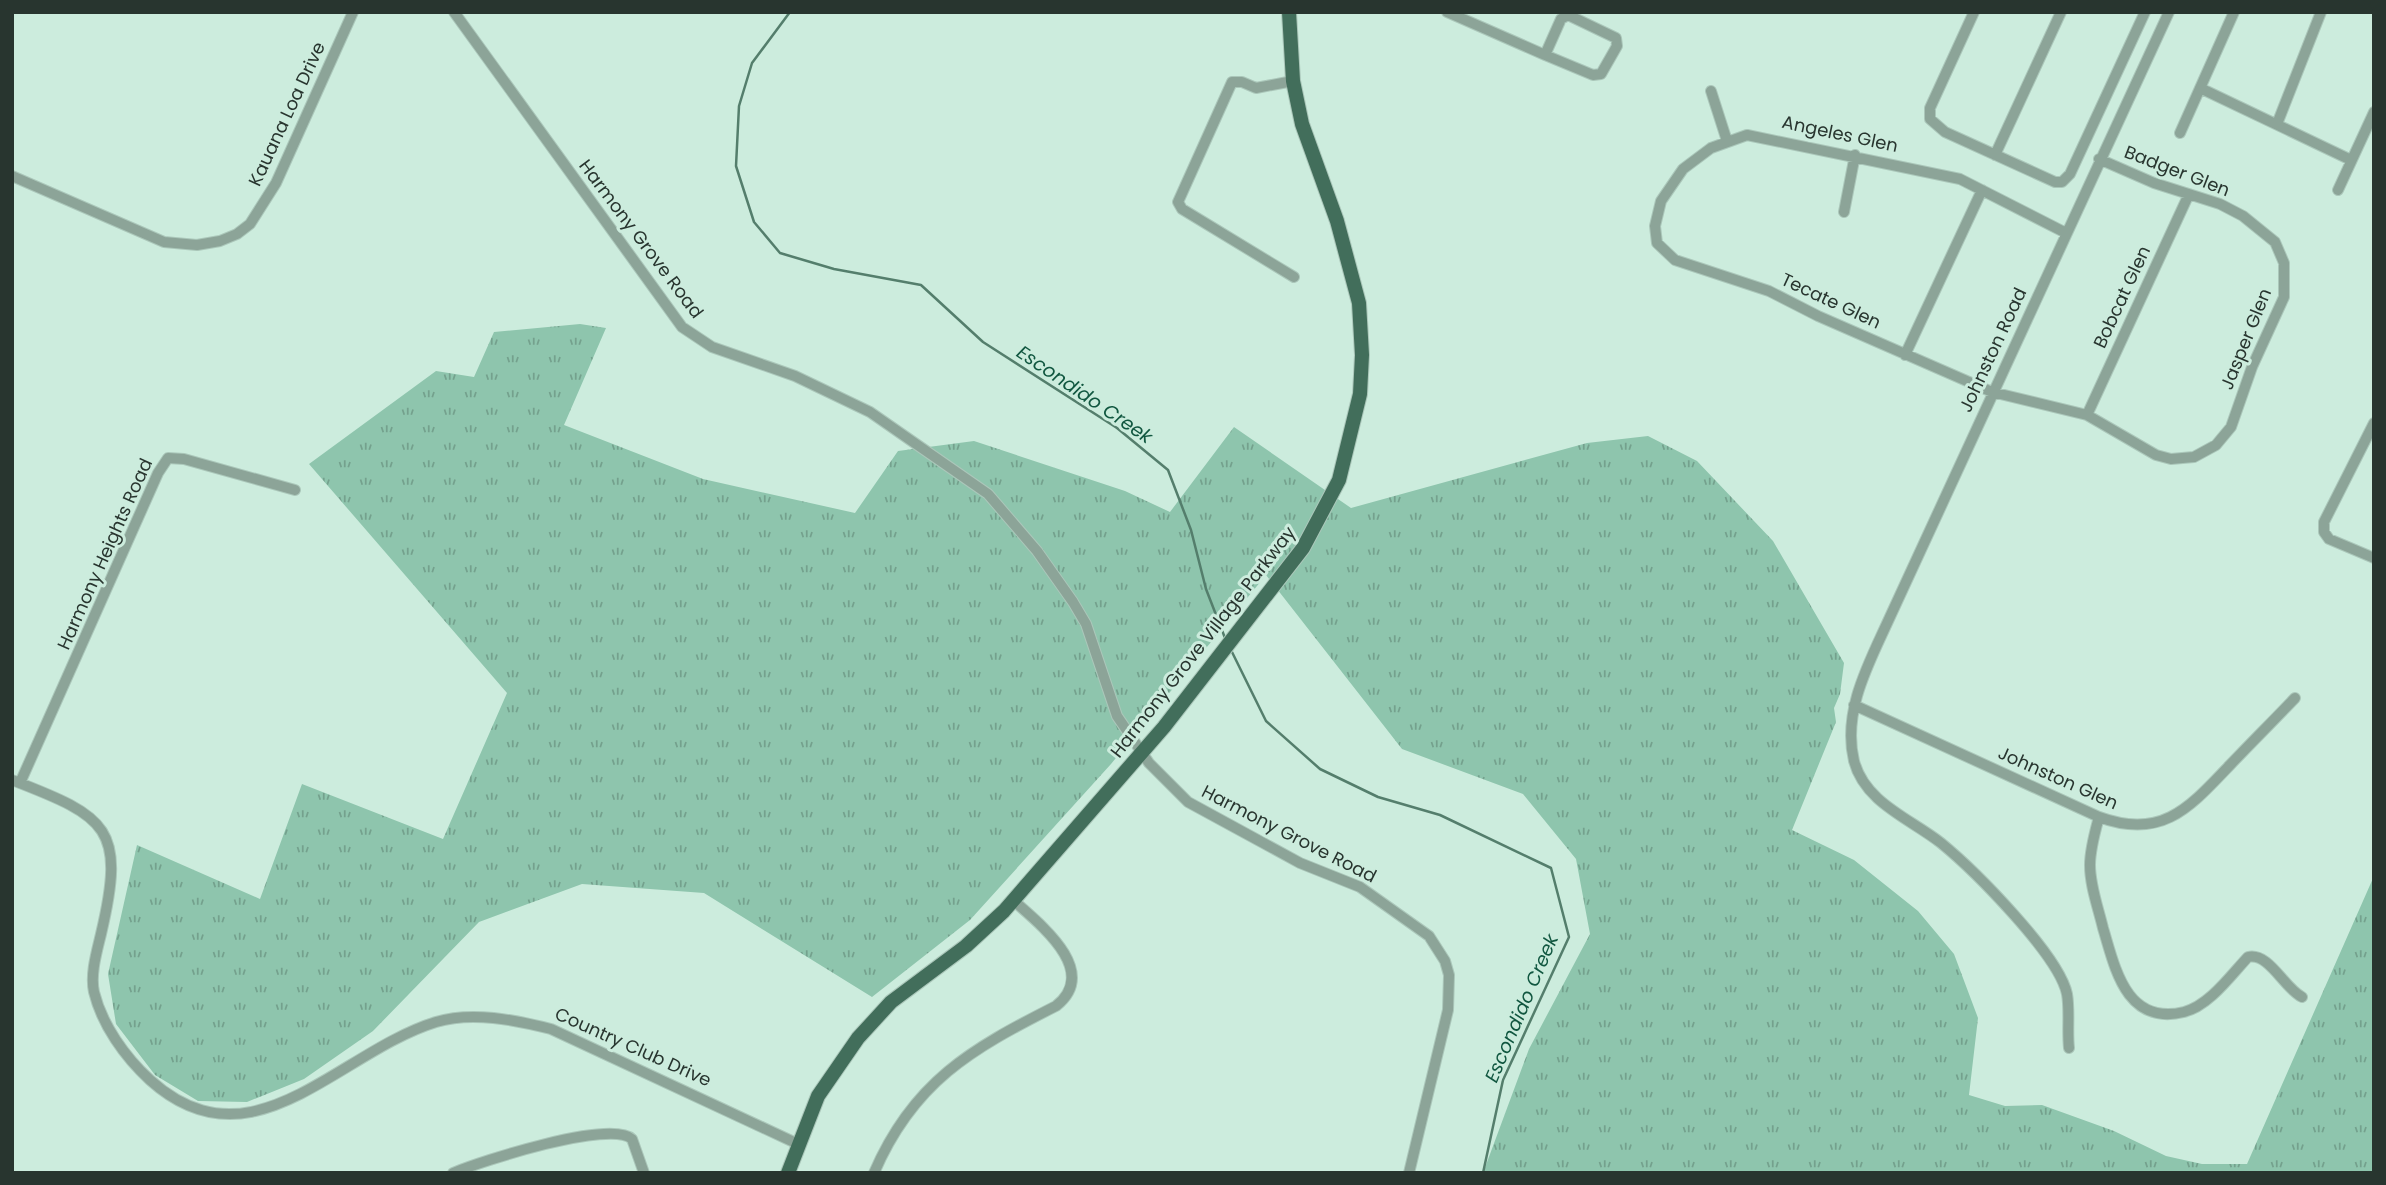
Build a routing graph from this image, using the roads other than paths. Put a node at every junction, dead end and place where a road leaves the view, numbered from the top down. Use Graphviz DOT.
graph roads {
  1 [pos="353,12"];
  2 [pos="454,12"];
  3 [pos="1289,12"];
  4 [pos="1447,12"];
  5 [pos="1974,12"];
  6 [pos="2061,12"];
  7 [pos="2145,12"];
  8 [pos="2169,12"];
  9 [pos="2234,12"];
  10 [pos="2321,12"];
  11 [pos="1545,55"];
  12 [pos="1293,81"];
  13 [pos="2200,88"];
  14 [pos="1711,91"];
  15 [pos="2374,113"];
  16 [pos="2277,124"];
  17 [pos="2180,133"];
  18 [pos="1727,141"];
  19 [pos="1856,155"];
  20 [pos="1996,155"];
  21 [pos="2099,159"];
  22 [pos="2351,160"];
  23 [pos="12,176"];
  24 [pos="1982,190"];
  25 [pos="2338,190"];
  26 [pos="2189,194"];
  27 [pos="1844,212"];
  28 [pos="2066,233"];
  29 [pos="2274,242"];
  30 [pos="1657,243"];
  31 [pos="1294,277"];
  32 [pos="1905,355"];
  33 [pos="1992,391"];
  34 [pos="2087,415"];
  35 [pos="2374,423"];
  36 [pos="2216,445"];
  37 [pos="295,490"];
  38 [pos="2374,558"];
  39 [pos="2295,698"];
  40 [pos="1854,705"];
  41 [pos="1141,754"];
  42 [pos="16,781"];
  43 [pos="2099,817"];
  44 [pos="1014,901"];
  45 [pos="2302,997"];
  46 [pos="2069,1048"];
  47 [pos="798,1144"];
  48 [pos="453,1173"];
  49 [pos="644,1173"];
  50 [pos="788,1173"];
  51 [pos="874,1173"];
  52 [pos="1409,1173"];
  1 -- 23 [label="street, Kauana Loa Drive"];
  2 -- 41 [label="street, Harmony Grove Road"];
  3 -- 12 [label="main road, Harmony Grove Village Parkway"];
  4 -- 11 [label="street"];
  5 -- 20 [label="street"];
  6 -- 20 [label="street"];
  7 -- 20 [label="street"];
  8 -- 21 [label="street, Johnston Road"];
  9 -- 13 [label="street"];
  10 -- 16 [label="street"];
  11 -- 11 [label="street"];
  12 -- 31 [label="street"];
  12 -- 41 [label="main road, Harmony Grove Village Parkway"];
  13 -- 16 [label="street"];
  13 -- 17 [label="street"];
  14 -- 18 [label="street"];
  15 -- 22 [label="street"];
  16 -- 22 [label="street"];
  18 -- 19 [label="street, Angeles Glen"];
  18 -- 30 [label="street, Angeles Glen"];
  19 -- 24 [label="street, Angeles Glen"];
  19 -- 27 [label="street"];
  21 -- 26 [label="street, Badger Glen"];
  21 -- 28 [label="street, Johnston Road"];
  22 -- 25 [label="street"];
  24 -- 28 [label="street, Angeles Glen"];
  24 -- 32 [label="street"];
  26 -- 29 [label="street, Badger Glen"];
  26 -- 34 [label="street, Bobcat Glen"];
  28 -- 33 [label="street, Johnston Road"];
  29 -- 36 [label="street, Jasper Glen"];
  30 -- 32 [label="street, Tecate Glen"];
  32 -- 33 [label="street, Tecate Glen"];
  33 -- 34 [label="street, Tecate Glen"];
  33 -- 40 [label="street, Johnston Road"];
  34 -- 36 [label="street, Tecate Glen"];
  35 -- 38 [label="street"];
  37 -- 42 [label="street, Harmony Heights Road"];
  39 -- 43 [label="street, Johnston Glen"];
  40 -- 43 [label="street, Johnston Glen"];
  40 -- 46 [label="street"];
  41 -- 44 [label="main road, Harmony Grove Village Parkway"];
  41 -- 52 [label="street, Harmony Grove Road"];
  42 -- 47 [label="street, Country Club Drive"];
  43 -- 45 [label="street"];
  44 -- 47 [label="main road, Harmony Grove Village Parkway"];
  44 -- 51 [label="street"];
  47 -- 50 [label="main road"];
  48 -- 49 [label="street"];
}
